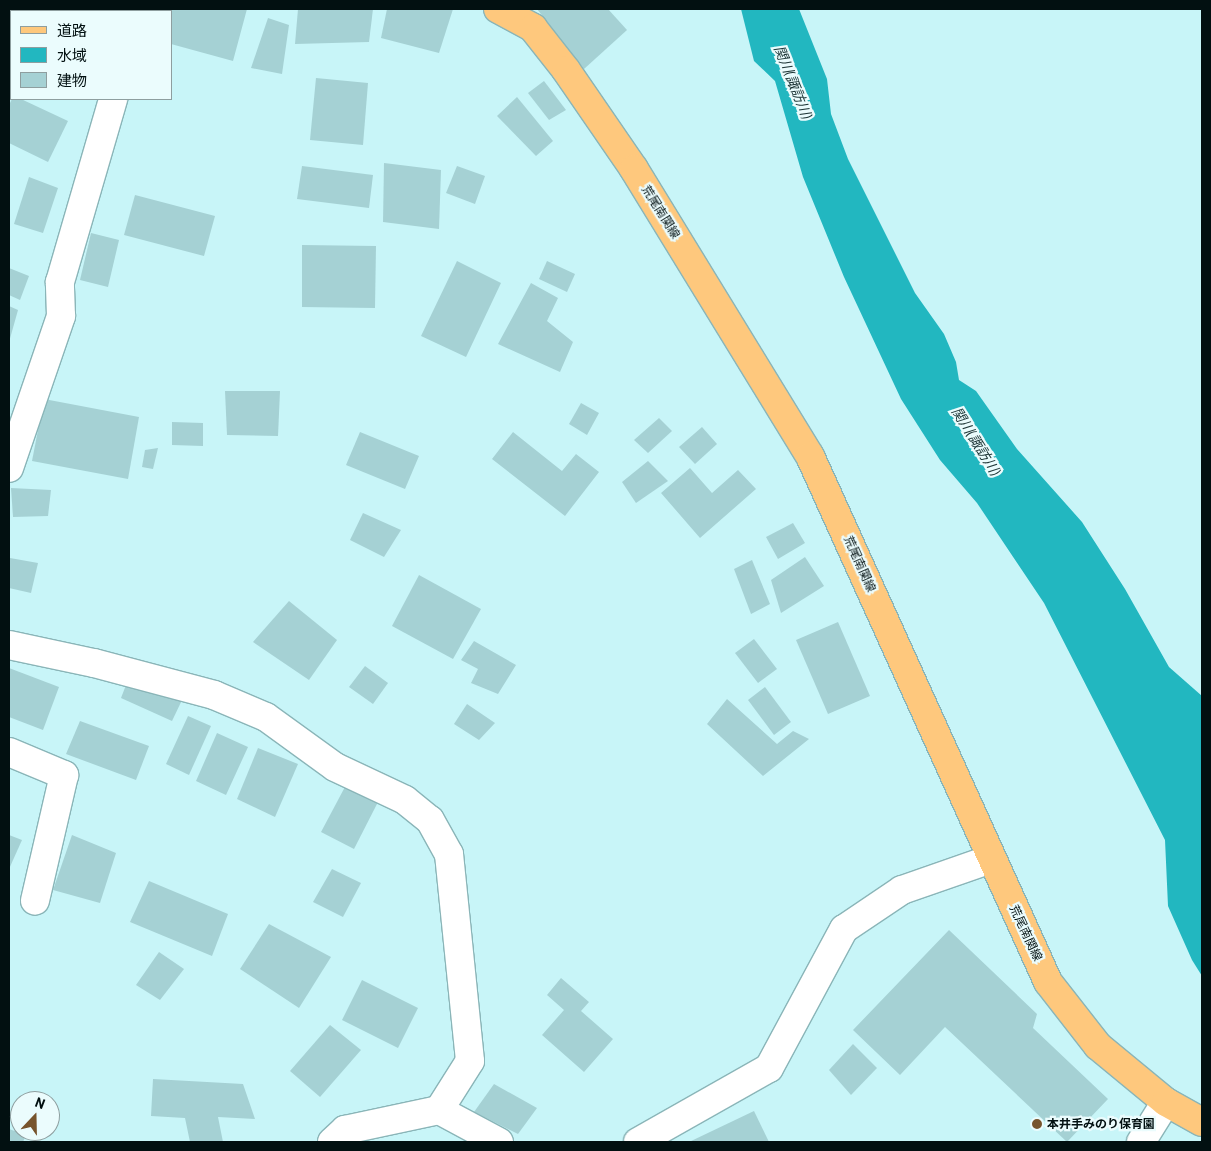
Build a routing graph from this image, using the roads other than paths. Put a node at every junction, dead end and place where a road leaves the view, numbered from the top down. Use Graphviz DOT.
graph roads {
  1 [pos="498,9"];
  2 [pos="113,100"];
  3 [pos="9,468"];
  4 [pos="9,645"];
  5 [pos="9,752"];
  6 [pos="990,858"];
  7 [pos="35,901"];
  8 [pos="1166,1102"];
  9 [pos="439,1110"];
  10 [pos="1202,1122"];
  11 [pos="332,1142"];
  12 [pos="499,1142"];
  13 [pos="638,1142"];
  14 [pos="1141,1142"];
  1 -- 6 [label="main road, 荒尾南関線"];
  2 -- 3 [label="street"];
  4 -- 9 [label="street"];
  5 -- 7 [label="street"];
  6 -- 8 [label="main road, 荒尾南関線"];
  6 -- 13 [label="street"];
  8 -- 10 [label="main road, 荒尾南関線"];
  8 -- 14 [label="street"];
  9 -- 11 [label="street"];
  9 -- 12 [label="street"];
}
